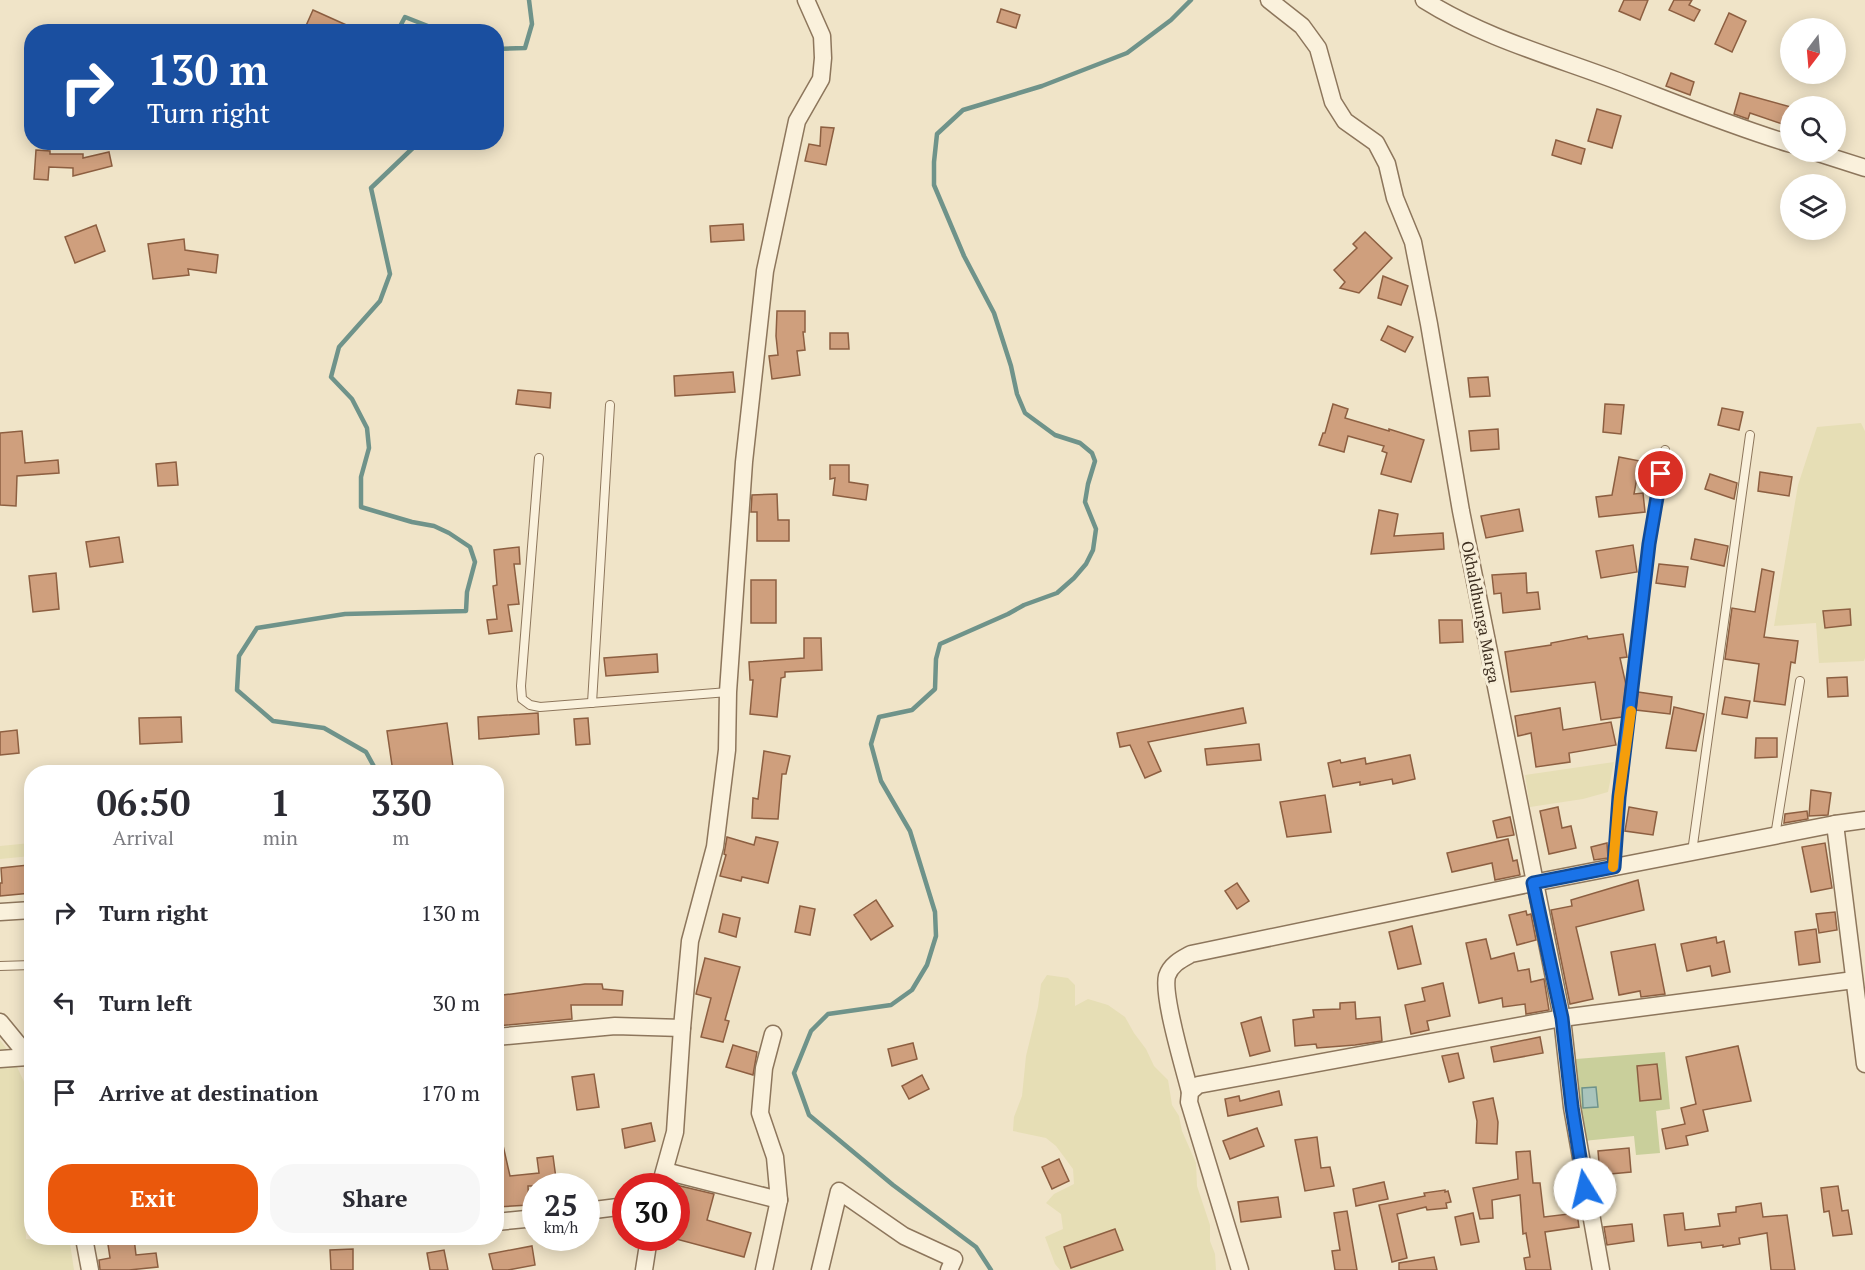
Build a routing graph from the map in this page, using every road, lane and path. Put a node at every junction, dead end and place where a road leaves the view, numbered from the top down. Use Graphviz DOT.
graph roads {
  1 [pos="807,0"];
  2 [pos="1269,0"];
  3 [pos="1424,0"];
  4 [pos="1780,141"];
  5 [pos="1846,162"];
  6 [pos="1865,168"];
  7 [pos="610,405"];
  8 [pos="1750,435"];
  9 [pos="1665,450"];
  10 [pos="539,458"];
  11 [pos="1800,681"];
  12 [pos="728,692"];
  13 [pos="592,703"];
  14 [pos="1865,820"];
  15 [pos="1835,824"];
  16 [pos="1775,836"];
  17 [pos="1692,852"];
  18 [pos="1614,867"];
  19 [pos="1533,883"];
  20 [pos="24,910"];
  21 [pos="0,912"];
  22 [pos="24,965"];
  23 [pos="0,966"];
  24 [pos="1854,980"];
  25 [pos="1562,1018"];
  26 [pos="0,1022"];
  27 [pos="682,1028"];
  28 [pos="773,1034"];
  29 [pos="504,1036"];
  30 [pos="24,1052"];
  31 [pos="0,1059"];
  32 [pos="24,1059"];
  33 [pos="1865,1064"];
  34 [pos="1190,1092"];
  35 [pos="664,1173"];
  36 [pos="690,1184"];
  37 [pos="778,1200"];
  38 [pos="522,1219"];
  39 [pos="504,1221"];
  40 [pos="85,1245"];
  41 [pos="647,1251"];
  42 [pos="90,1270"];
  43 [pos="644,1270"];
  44 [pos="764,1270"];
  45 [pos="820,1270"];
  46 [pos="949,1270"];
  47 [pos="1240,1270"];
  48 [pos="1601,1270"];
  1 -- 12 [label="street"];
  2 -- 19 [label="street, Okhaldhunga Marga"];
  3 -- 4 [label="street"];
  5 -- 6 [label="street"];
  7 -- 13 [label="lane"];
  8 -- 17 [label="lane"];
  9 -- 18 [label="lane"];
  10 -- 13 [label="lane"];
  11 -- 16 [label="lane"];
  12 -- 13 [label="lane"];
  12 -- 27 [label="street"];
  14 -- 15 [label="street"];
  15 -- 16 [label="street"];
  15 -- 24 [label="street"];
  16 -- 17 [label="street"];
  17 -- 18 [label="street"];
  18 -- 19 [label="street"];
  19 -- 25 [label="street, Okhaldhunga Marga"];
  19 -- 34 [label="street"];
  20 -- 21 [label="street"];
  22 -- 23 [label="lane"];
  24 -- 25 [label="street"];
  24 -- 33 [label="street"];
  25 -- 34 [label="street"];
  25 -- 48 [label="street, Okhaldhunga Marga"];
  26 -- 30 [label="street"];
  27 -- 29 [label="street"];
  27 -- 35 [label="street"];
  28 -- 37 [label="street"];
  31 -- 32 [label="street"];
  34 -- 47 [label="street"];
  36 -- 37 [label="street"];
  37 -- 44 [label="street"];
  38 -- 39 [label="street"];
  40 -- 42 [label="street"];
  41 -- 43 [label="street"];
  45 -- 46 [label="street"];
}
